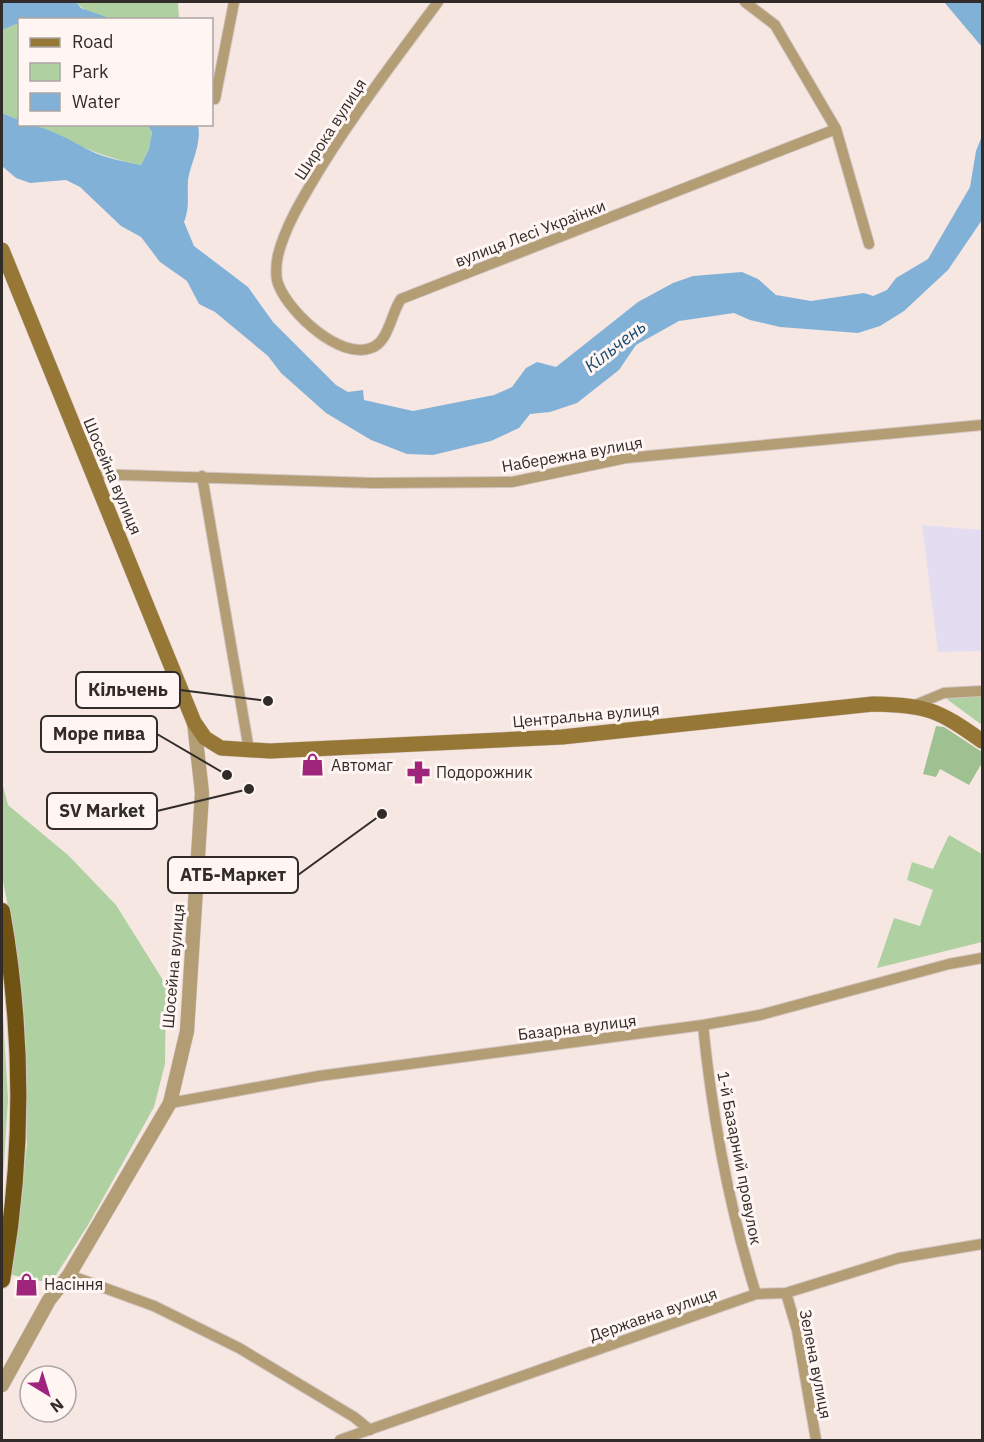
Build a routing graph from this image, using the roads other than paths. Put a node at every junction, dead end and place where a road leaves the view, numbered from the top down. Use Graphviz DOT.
graph roads {
  1 [pos="234,2"];
  2 [pos="438,2"];
  3 [pos="745,2"];
  4 [pos="215,99"];
  5 [pos="836,129"];
  6 [pos="870,244"];
  7 [pos="2,250"];
  8 [pos="278,286"];
  9 [pos="982,425"];
  10 [pos="92,474"];
  11 [pos="202,476"];
  12 [pos="982,691"];
  13 [pos="915,705"];
  14 [pos="194,722"];
  15 [pos="982,741"];
  16 [pos="249,750"];
  17 [pos="2,911"];
  18 [pos="982,958"];
  19 [pos="703,1025"];
  20 [pos="170,1103"];
  21 [pos="982,1244"];
  22 [pos="69,1275"];
  23 [pos="2,1280"];
  24 [pos="786,1293"];
  25 [pos="756,1294"];
  26 [pos="2,1385"];
  27 [pos="370,1430"];
  28 [pos="340,1440"];
  29 [pos="816,1440"];
  1 -- 4 [label="street"];
  2 -- 8 [label="street, Широка вулиця"];
  3 -- 5 [label="street"];
  5 -- 6 [label="street"];
  5 -- 8 [label="street, вулиця Лесі Українки"];
  7 -- 10 [label="main road, Шосейна вулиця"];
  9 -- 11 [label="street, Набережна вулиця"];
  10 -- 11 [label="street, Набережна вулиця"];
  10 -- 14 [label="main road, Шосейна вулиця"];
  11 -- 16 [label="street"];
  12 -- 13 [label="street"];
  13 -- 15 [label="main road, Центральна вулиця"];
  13 -- 16 [label="main road, Центральна вулиця"];
  14 -- 16 [label="main road, Центральна вулиця"];
  14 -- 20 [label="street, Шосейна вулиця"];
  17 -- 23 [label="highway"];
  18 -- 19 [label="street, Базарна вулиця"];
  19 -- 20 [label="street, Базарна вулиця"];
  19 -- 25 [label="street, 1-й Базарний провулок"];
  20 -- 22 [label="street, Шосейна вулиця"];
  21 -- 24 [label="street, Державна вулиця"];
  22 -- 26 [label="street, Шосейна вулиця"];
  22 -- 27 [label="street"];
  24 -- 25 [label="street, Державна вулиця"];
  24 -- 29 [label="street, Зелена вулиця"];
  25 -- 27 [label="street, Державна вулиця"];
  27 -- 28 [label="street, Державна вулиця"];
}
